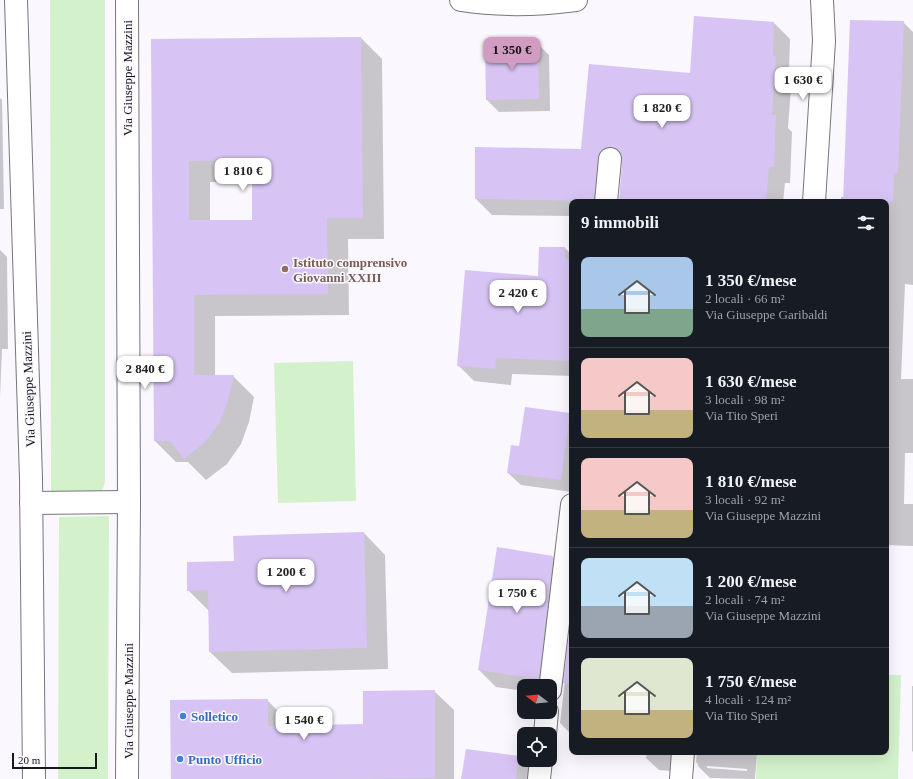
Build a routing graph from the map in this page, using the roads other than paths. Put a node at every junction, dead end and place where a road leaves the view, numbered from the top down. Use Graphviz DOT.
graph roads {
  1 [pos="16,0"];
  2 [pos="127,0"];
  3 [pos="461,0"];
  4 [pos="576,0"];
  5 [pos="822,0"];
  6 [pos="610,159"];
  7 [pos="606,199"];
  8 [pos="814,199"];
  9 [pos="129,502"];
  10 [pos="31,503"];
  11 [pos="569,531"];
  12 [pos="551,679"];
  13 [pos="683,755"];
  14 [pos="540,767"];
  15 [pos="34,779"];
  16 [pos="127,779"];
  17 [pos="539,779"];
  18 [pos="681,779"];
  1 -- 10 [label="street, Via Giuseppe Mazzini"];
  2 -- 9 [label="street, Via Giuseppe Mazzini"];
  3 -- 4 [label="street"];
  5 -- 8 [label="street"];
  6 -- 7 [label="street"];
  9 -- 10 [label="street"];
  9 -- 16 [label="street, Via Giuseppe Mazzini"];
  10 -- 15 [label="street, Via Giuseppe Mazzini"];
  11 -- 12 [label="street"];
  13 -- 18 [label="street"];
  14 -- 17 [label="street"];
}
